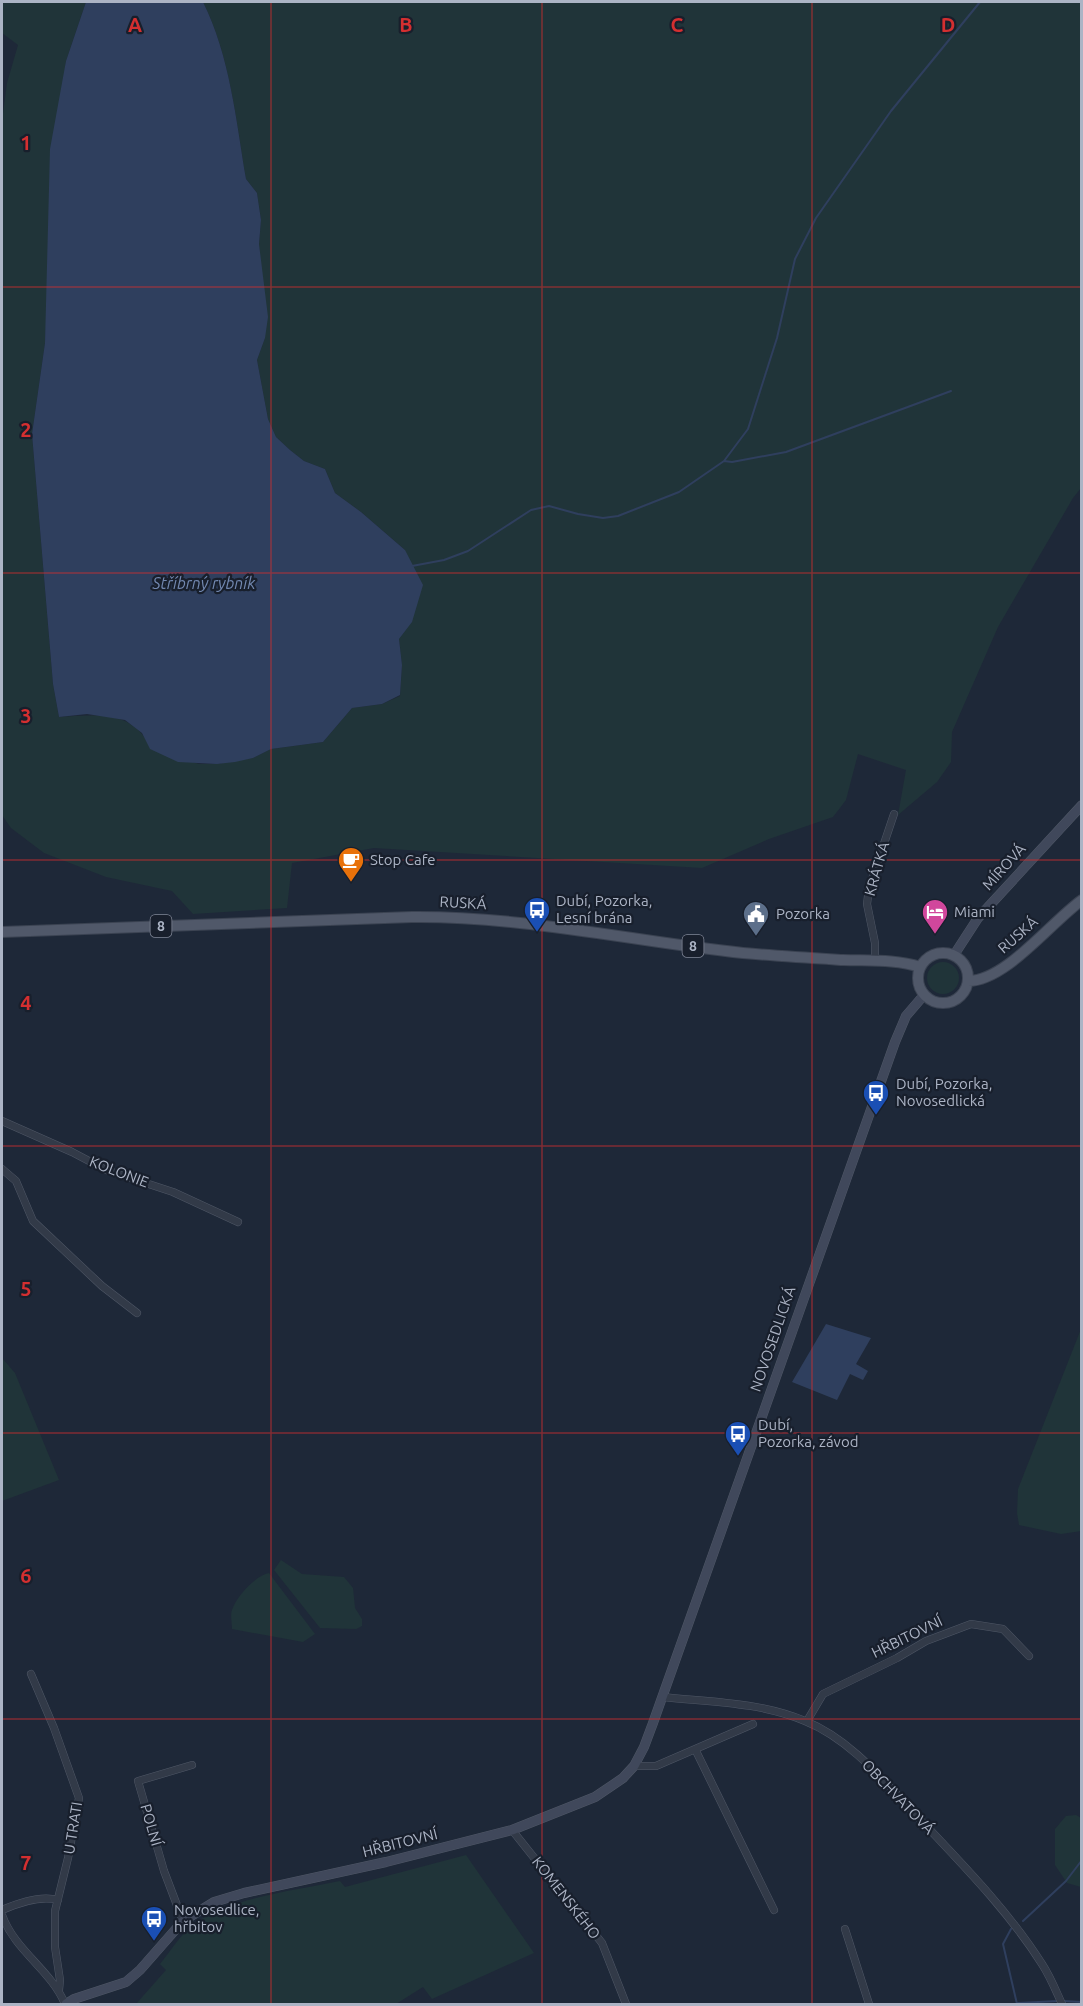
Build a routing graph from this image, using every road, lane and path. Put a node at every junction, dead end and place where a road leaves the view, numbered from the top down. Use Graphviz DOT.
graph roads {
  1 [pos="1082,804"];
  2 [pos="894,814"];
  3 [pos="1082,900"];
  4 [pos="2,932"];
  5 [pos="954,955"];
  6 [pos="874,961"];
  7 [pos="920,968"];
  8 [pos="968,981"];
  9 [pos="924,995"];
  10 [pos="2,1121"];
  11 [pos="2,1169"];
  12 [pos="238,1222"];
  13 [pos="136,1313"];
  14 [pos="1029,1656"];
  15 [pos="32,1674"];
  16 [pos="662,1697"];
  17 [pos="807,1721"];
  18 [pos="753,1724"];
  19 [pos="695,1749"];
  20 [pos="192,1765"];
  21 [pos="634,1766"];
  22 [pos="512,1830"];
  23 [pos="58,1900"];
  24 [pos="2,1910"];
  25 [pos="774,1910"];
  26 [pos="2,1915"];
  27 [pos="183,1920"];
  28 [pos="845,1929"];
  29 [pos="59,1990"];
  30 [pos="68,2003"];
  31 [pos="626,2004"];
  32 [pos="869,2004"];
  33 [pos="1062,2004"];
  1 -- 5 [label="street, MÍROVÁ"];
  2 -- 6 [label="street, KRÁTKÁ"];
  3 -- 8 [label="main road, RUSKÁ"];
  4 -- 6 [label="main road, RUSKÁ / 8"];
  5 -- 7 [label="main road"];
  5 -- 8 [label="main road"];
  6 -- 7 [label="main road, RUSKÁ / 8"];
  7 -- 9 [label="main road"];
  8 -- 9 [label="main road"];
  9 -- 16 [label="street, NOVOSEDLICKÁ"];
  10 -- 12 [label="street, KOLONIE"];
  11 -- 13 [label="street"];
  14 -- 17 [label="street, HŘBITOVNÍ"];
  15 -- 23 [label="street, U TRATI"];
  16 -- 17 [label="street, OBCHVATOVÁ"];
  16 -- 21 [label="street, NOVOSEDLICKÁ"];
  17 -- 33 [label="street, OBCHVATOVÁ"];
  18 -- 19 [label="street"];
  19 -- 21 [label="street"];
  19 -- 25 [label="street"];
  20 -- 27 [label="street, POLNÍ"];
  21 -- 22 [label="street, HŘBITOVNÍ"];
  22 -- 27 [label="street, HŘBITOVNÍ"];
  22 -- 31 [label="street, KOMENSKÉHO"];
  23 -- 24 [label="street"];
  23 -- 29 [label="street, U TRATI"];
  26 -- 29 [label="street"];
  27 -- 30 [label="street, HŘBITOVNÍ"];
  28 -- 32 [label="street"];
  29 -- 30 [label="street"];
}
